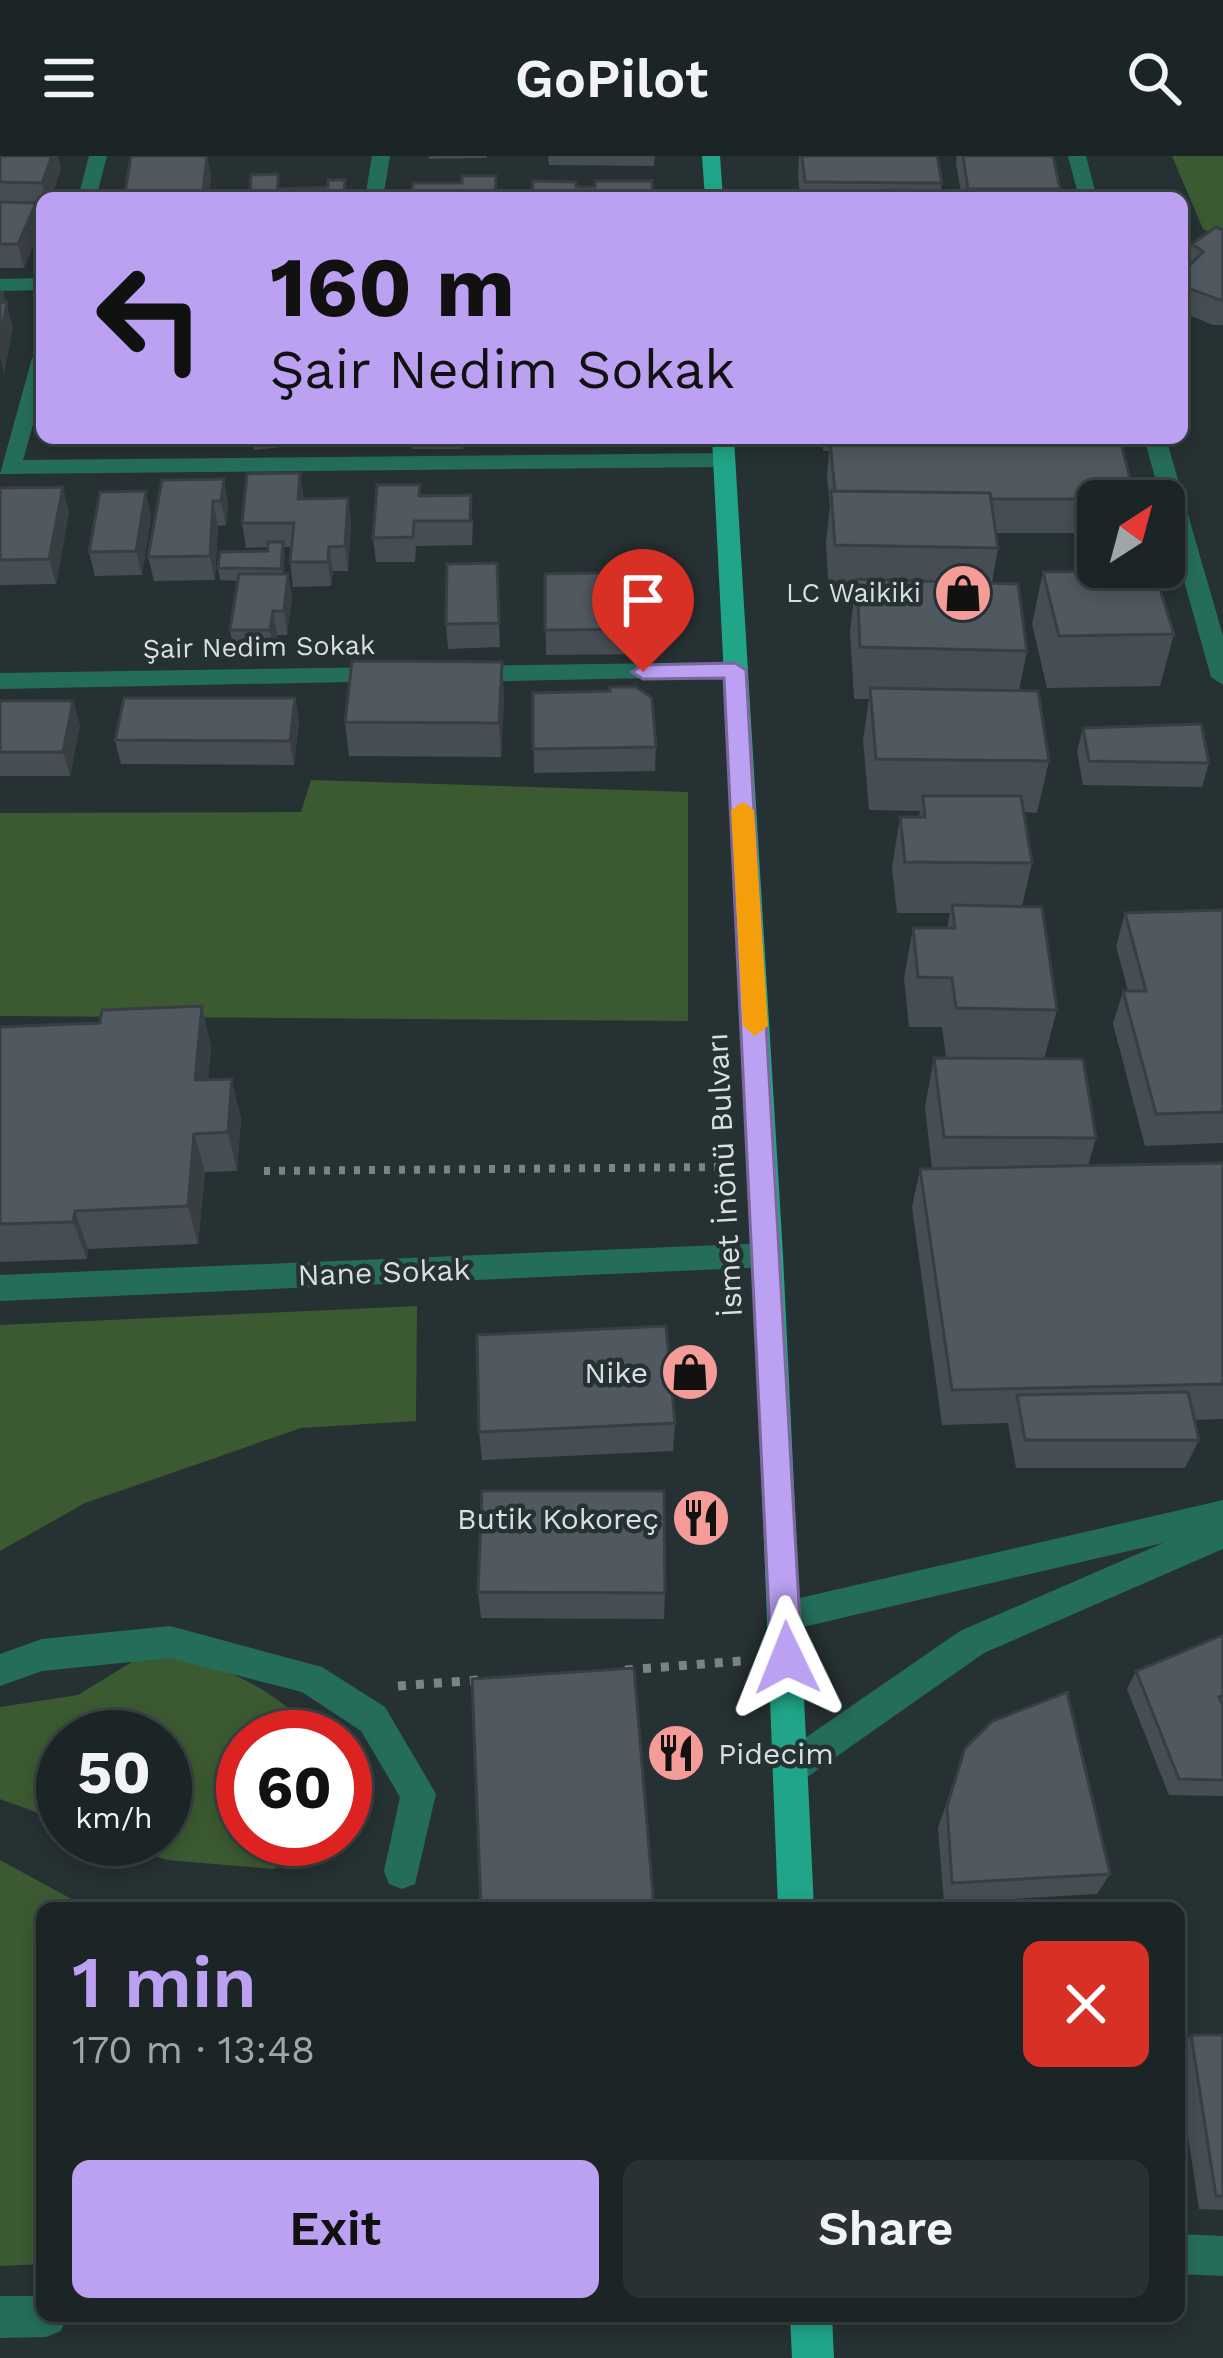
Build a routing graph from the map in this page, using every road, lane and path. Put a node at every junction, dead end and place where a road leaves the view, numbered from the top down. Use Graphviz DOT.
graph roads {
  1 [pos="98,156"];
  2 [pos="381,156"];
  3 [pos="711,156"];
  4 [pos="1077,156"];
  5 [pos="88,192"];
  6 [pos="375,192"];
  7 [pos="713,192"];
  8 [pos="1086,192"];
  9 [pos="36,284"];
  10 [pos="0,285"];
  11 [pos="36,376"];
  12 [pos="1156,444"];
  13 [pos="333,449"];
  14 [pos="724,449"];
  15 [pos="5,466"];
  16 [pos="735,670"];
  17 [pos="1223,677"];
  18 [pos="0,681"];
  19 [pos="763,1167"];
  20 [pos="264,1171"];
  21 [pos="768,1255"];
  22 [pos="0,1288"];
  23 [pos="1222,1532"];
  24 [pos="785,1615"];
  25 [pos="787,1658"];
  26 [pos="0,1670"];
  27 [pos="604,1671"];
  28 [pos="490,1679"];
  29 [pos="331,1690"];
  30 [pos="790,1768"];
  31 [pos="402,1870"];
  32 [pos="796,1902"];
  33 [pos="1185,2254"];
  34 [pos="1223,2256"];
  35 [pos="36,2316"];
  36 [pos="0,2317"];
  37 [pos="811,2322"];
  38 [pos="813,2358"];
  1 -- 5 [label="street"];
  2 -- 6 [label="street"];
  3 -- 7 [label="main road"];
  4 -- 8 [label="street"];
  9 -- 10 [label="street"];
  11 -- 15 [label="street"];
  12 -- 17 [label="street"];
  13 -- 14 [label="street"];
  13 -- 15 [label="street"];
  14 -- 16 [label="main road, İsmet İnönü Bulvarı"];
  16 -- 18 [label="street, Şair Nedim Sokak"];
  16 -- 19 [label="main road, İsmet İnönü Bulvarı"];
  19 -- 20 [label="path"];
  19 -- 21 [label="main road, İsmet İnönü Bulvarı"];
  21 -- 22 [label="street, Nane Sokak"];
  21 -- 24 [label="main road, İsmet İnönü Bulvarı"];
  23 -- 24 [label="street"];
  23 -- 30 [label="street"];
  24 -- 25 [label="main road, İsmet İnönü Bulvarı"];
  25 -- 27 [label="path"];
  25 -- 30 [label="main road, İsmet İnönü Bulvarı"];
  26 -- 29 [label="street"];
  28 -- 29 [label="path"];
  29 -- 31 [label="street"];
  30 -- 32 [label="main road, İsmet İnönü Bulvarı"];
  33 -- 34 [label="street"];
  35 -- 36 [label="street"];
  37 -- 38 [label="main road"];
}
